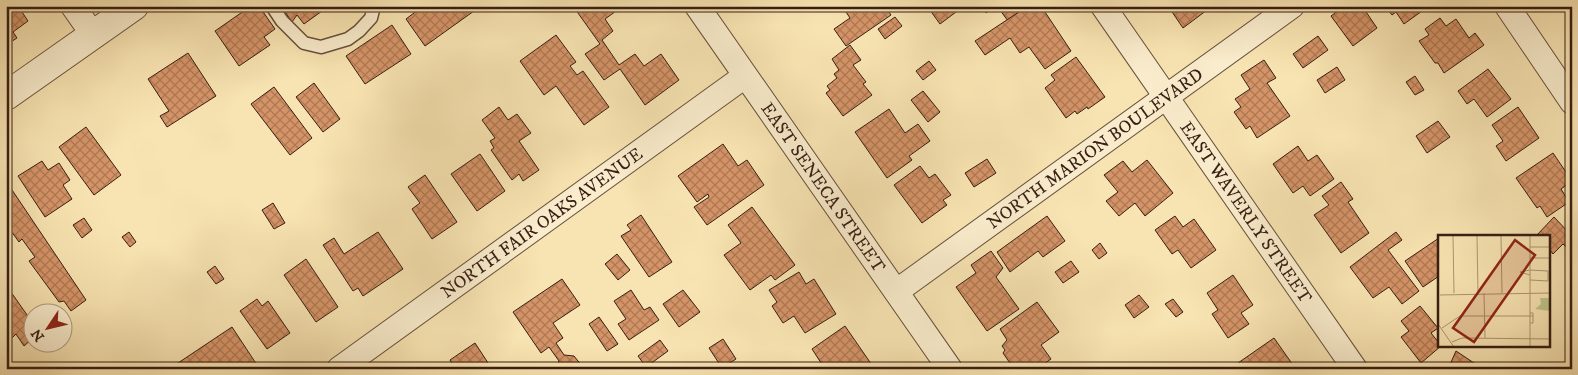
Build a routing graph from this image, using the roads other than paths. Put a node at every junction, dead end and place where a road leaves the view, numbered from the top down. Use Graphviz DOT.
graph roads {
  1 [pos="73,6"];
  2 [pos="134,6"];
  3 [pos="272,6"];
  4 [pos="374,6"];
  5 [pos="697,6"];
  6 [pos="1103,6"];
  7 [pos="1292,6"];
  8 [pos="1507,6"];
  9 [pos="94,36"];
  10 [pos="745,76"];
  11 [pos="6,96"];
  12 [pos="1166,96"];
  13 [pos="1572,102"];
  14 [pos="897,291"];
  15 [pos="338,369"];
  16 [pos="950,369"];
  17 [pos="1355,369"];
  1 -- 9 [label="street"];
  2 -- 9 [label="street"];
  3 -- 4 [label="lane"];
  5 -- 10 [label="street, EAST SENECA STREET"];
  6 -- 12 [label="street, EAST WAVERLY STREET"];
  7 -- 12 [label="street, NORTH MARION BOULEVARD"];
  8 -- 13 [label="street"];
  9 -- 11 [label="street"];
  10 -- 14 [label="street, EAST SENECA STREET"];
  10 -- 15 [label="street, NORTH FAIR OAKS AVENUE"];
  12 -- 14 [label="street, NORTH MARION BOULEVARD"];
  12 -- 17 [label="street, EAST WAVERLY STREET"];
  14 -- 16 [label="street, EAST SENECA STREET"];
}
